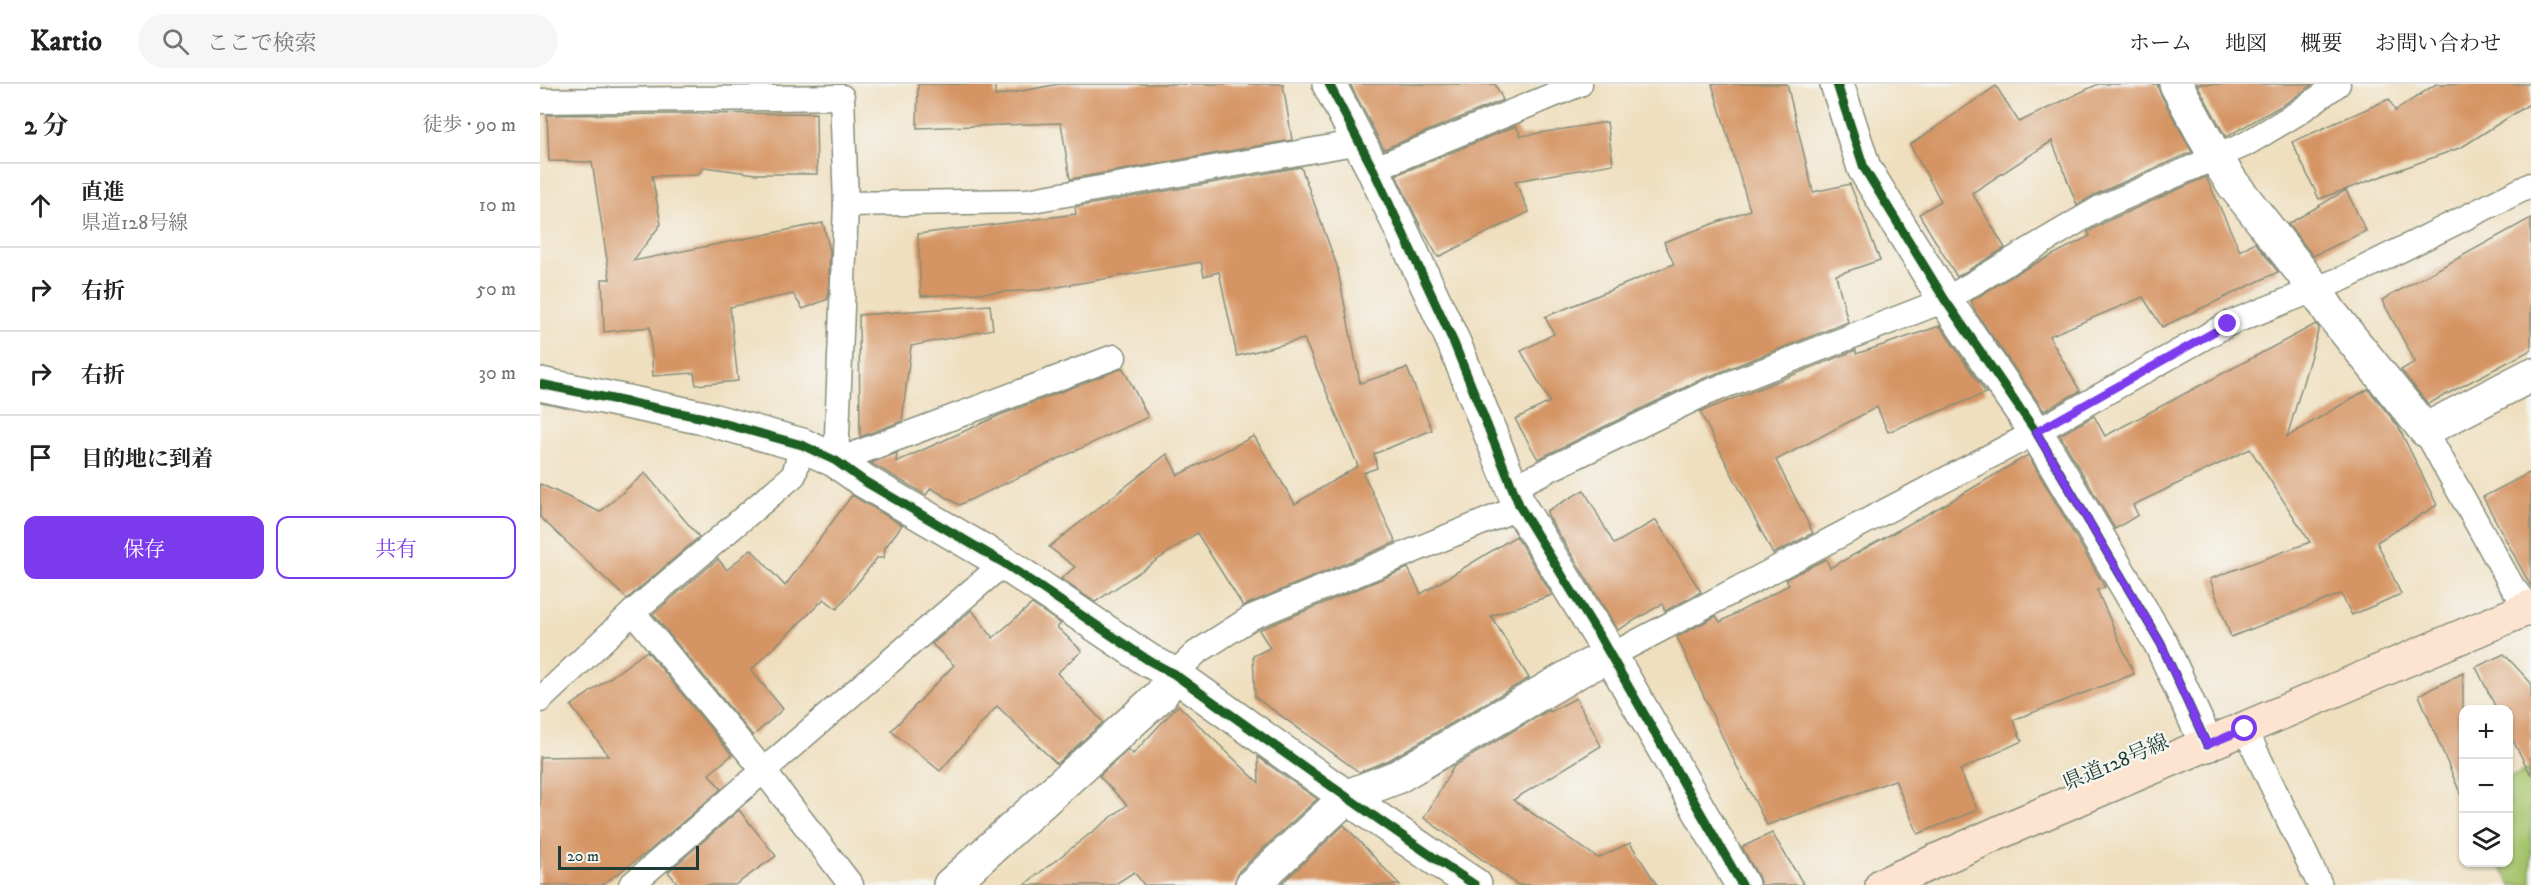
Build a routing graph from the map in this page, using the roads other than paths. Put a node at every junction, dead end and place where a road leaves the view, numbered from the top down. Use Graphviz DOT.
graph roads {
  1 [pos="1329,84"];
  2 [pos="1580,84"];
  3 [pos="1837,84"];
  4 [pos="2176,84"];
  5 [pos="2338,84"];
  6 [pos="540,101"];
  7 [pos="1367,156"];
  8 [pos="2216,158"];
  9 [pos="2531,185"];
  10 [pos="846,204"];
  11 [pos="2316,290"];
  12 [pos="1945,300"];
  13 [pos="1114,357"];
  14 [pos="2531,375"];
  15 [pos="540,384"];
  16 [pos="2425,430"];
  17 [pos="2036,432"];
  18 [pos="802,446"];
  19 [pos="836,461"];
  20 [pos="1517,497"];
  21 [pos="1004,563"];
  22 [pos="2530,608"];
  23 [pos="633,612"];
  24 [pos="1610,656"];
  25 [pos="1174,674"];
  26 [pos="540,700"];
  27 [pos="2245,729"];
  28 [pos="2207,745"];
  29 [pos="763,770"];
  30 [pos="1348,796"];
  31 [pos="631,885"];
  32 [pos="851,885"];
  33 [pos="950,885"];
  34 [pos="1252,885"];
  35 [pos="1475,885"];
  36 [pos="1742,885"];
  37 [pos="1882,885"];
  38 [pos="2320,885"];
  1 -- 7 [label="street"];
  2 -- 7 [label="lane"];
  3 -- 12 [label="street"];
  4 -- 8 [label="street"];
  5 -- 8 [label="lane"];
  6 -- 10 [label="lane"];
  7 -- 10 [label="lane"];
  7 -- 20 [label="street"];
  8 -- 11 [label="street"];
  8 -- 12 [label="lane"];
  9 -- 11 [label="lane"];
  10 -- 19 [label="lane"];
  11 -- 16 [label="street"];
  11 -- 17 [label="lane"];
  12 -- 17 [label="street"];
  12 -- 20 [label="lane"];
  13 -- 19 [label="lane"];
  14 -- 16 [label="street"];
  15 -- 18 [label="street"];
  16 -- 22 [label="lane"];
  17 -- 24 [label="lane"];
  17 -- 28 [label="street"];
  18 -- 19 [label="street"];
  18 -- 23 [label="lane"];
  19 -- 21 [label="street"];
  20 -- 24 [label="street"];
  20 -- 25 [label="lane"];
  21 -- 25 [label="street"];
  21 -- 29 [label="lane"];
  22 -- 27 [label="main road, 県道128号線"];
  23 -- 26 [label="lane"];
  23 -- 29 [label="lane"];
  24 -- 30 [label="street"];
  24 -- 36 [label="street"];
  25 -- 30 [label="street"];
  25 -- 33 [label="street"];
  27 -- 28 [label="main road, 県道128号線"];
  27 -- 38 [label="lane"];
  28 -- 37 [label="main road, 県道128号線"];
  29 -- 31 [label="lane"];
  29 -- 32 [label="lane"];
  30 -- 34 [label="street"];
  30 -- 35 [label="street"];
}
